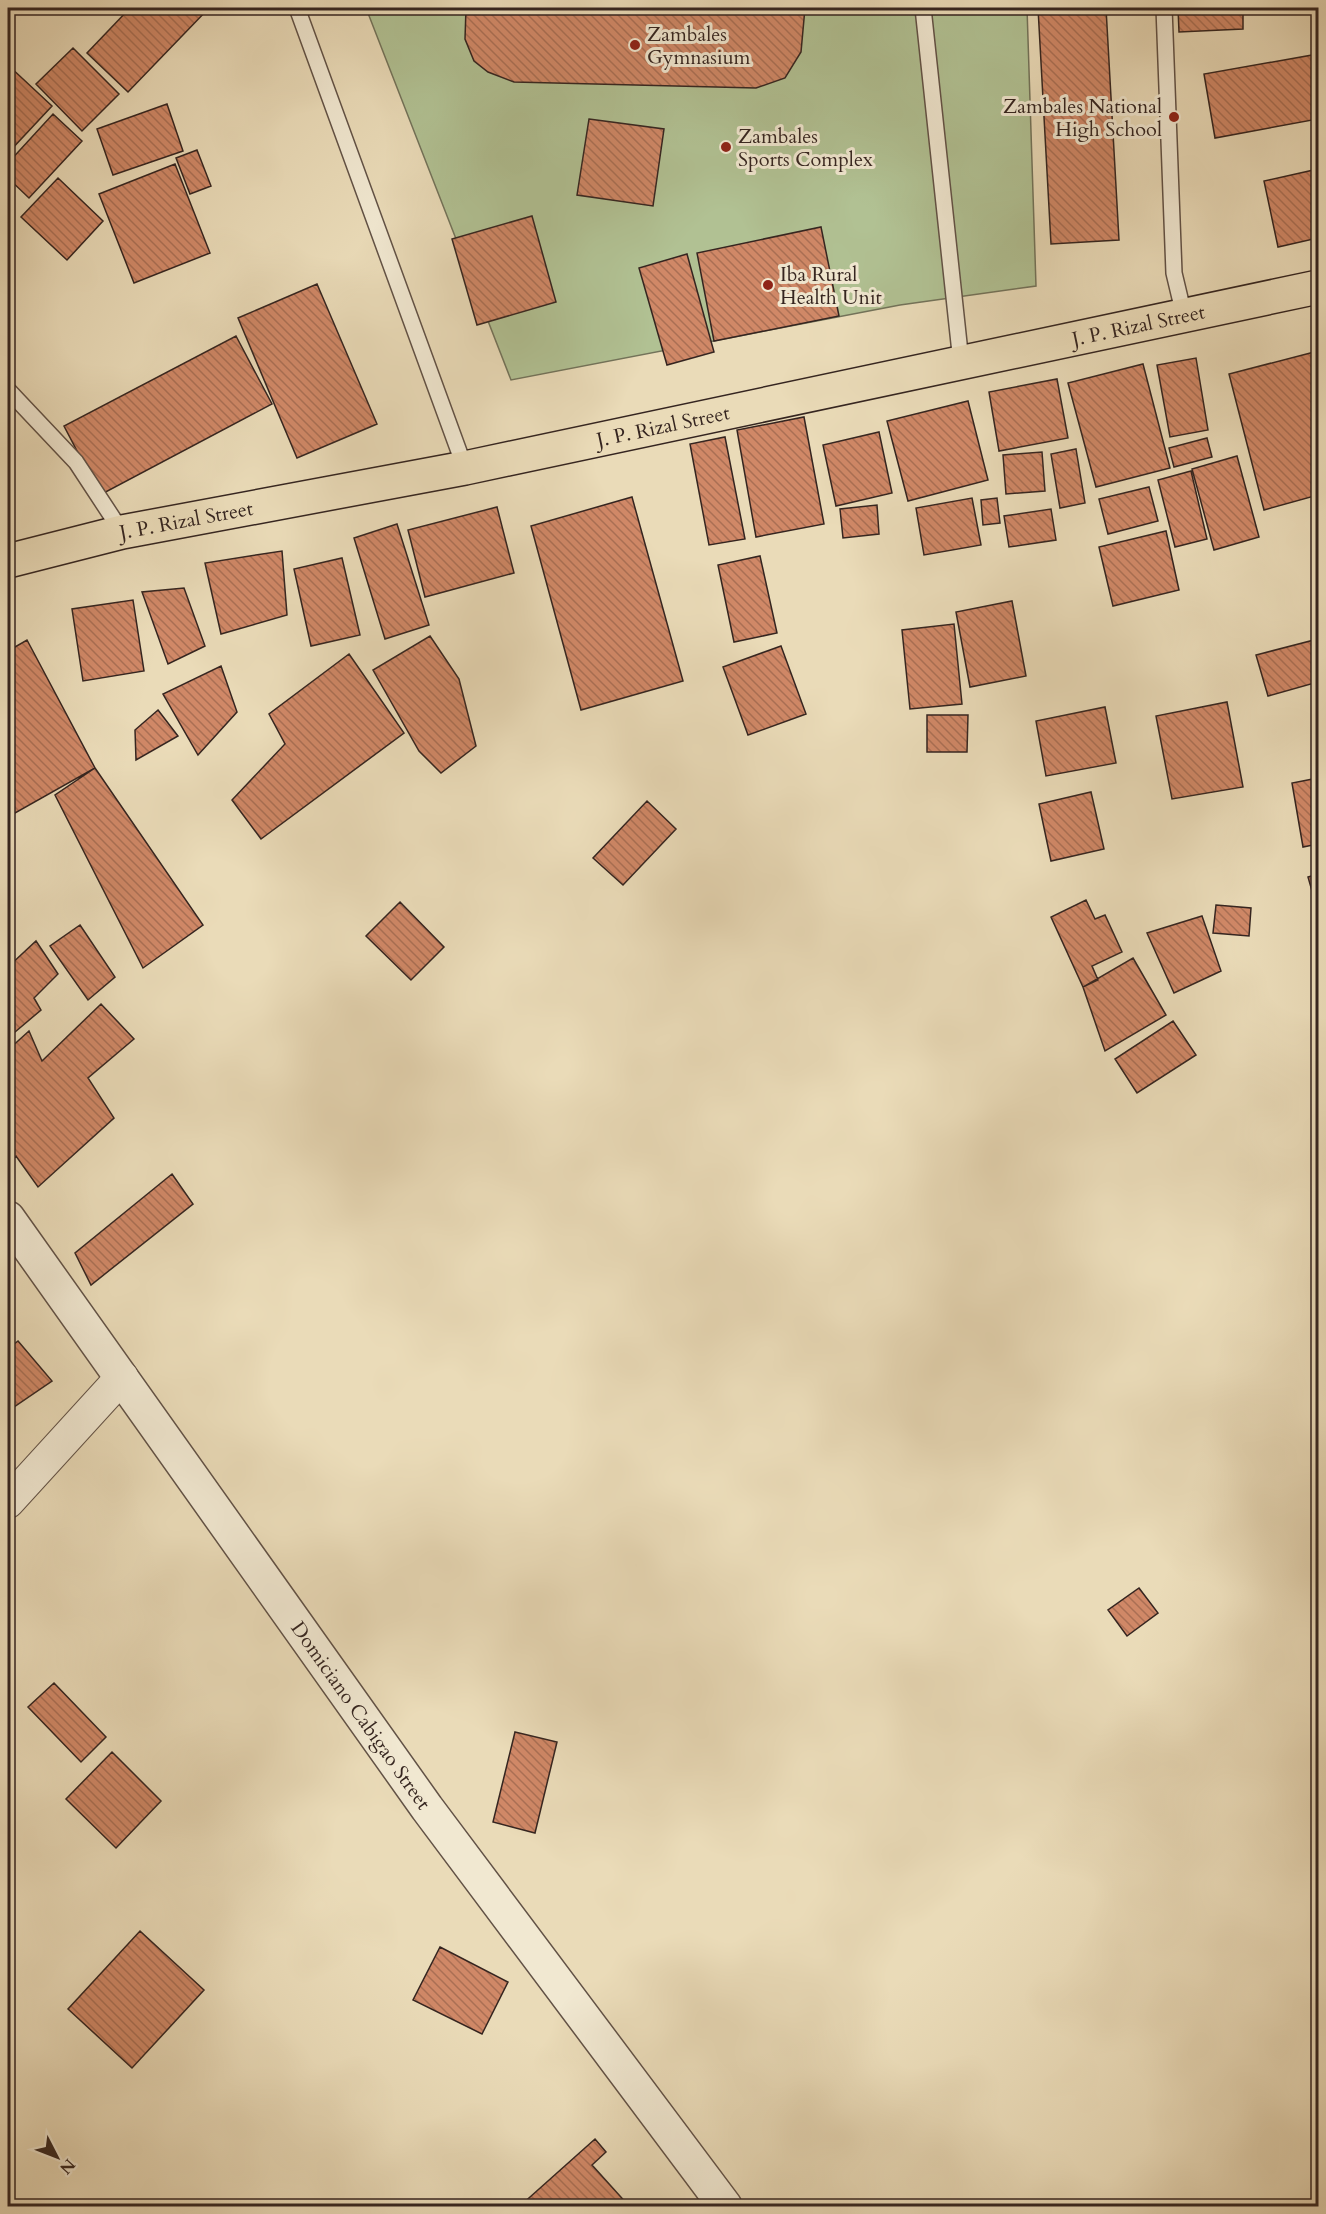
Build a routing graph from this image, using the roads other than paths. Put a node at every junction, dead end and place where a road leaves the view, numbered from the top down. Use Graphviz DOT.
graph roads {
  1 [pos="297,8"];
  2 [pos="923,8"];
  3 [pos="1164,8"];
  4 [pos="1318,286"];
  5 [pos="1184,315"];
  6 [pos="961,362"];
  7 [pos="8,390"];
  8 [pos="465,468"];
  9 [pos="122,532"];
  10 [pos="8,561"];
  11 [pos="8,1218"];
  12 [pos="122,1377"];
  13 [pos="8,1502"];
  14 [pos="724,2206"];
  1 -- 8 [label="lane"];
  2 -- 6 [label="lane"];
  3 -- 5 [label="lane"];
  4 -- 5 [label="main road, J. P. Rizal Street"];
  5 -- 6 [label="main road, J. P. Rizal Street"];
  6 -- 8 [label="main road, J. P. Rizal Street"];
  7 -- 9 [label="lane"];
  8 -- 9 [label="main road, J. P. Rizal Street"];
  9 -- 10 [label="main road, J. P. Rizal Street"];
  11 -- 12 [label="street, Domiciano Cabigao Street"];
  12 -- 13 [label="street"];
  12 -- 14 [label="street, Domiciano Cabigao Street"];
}
